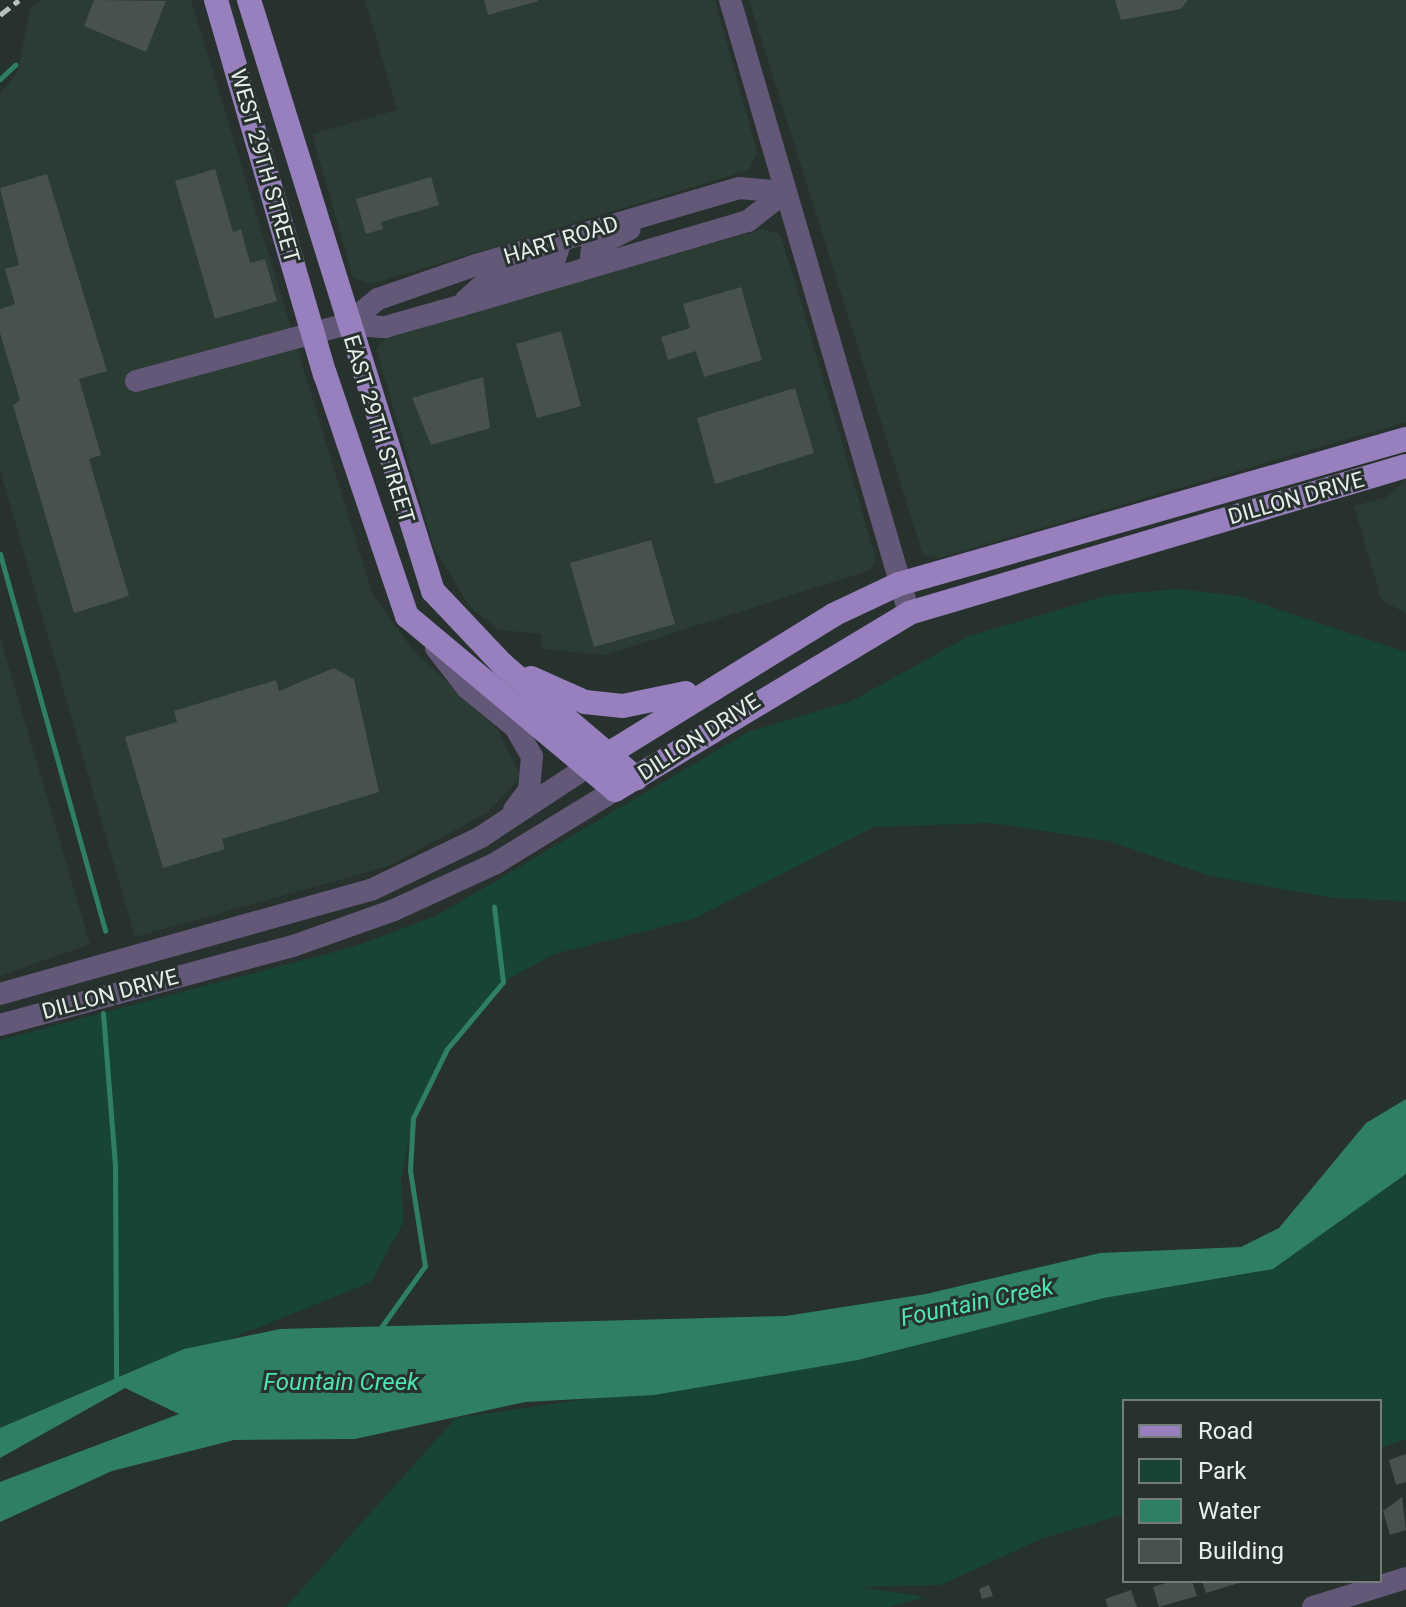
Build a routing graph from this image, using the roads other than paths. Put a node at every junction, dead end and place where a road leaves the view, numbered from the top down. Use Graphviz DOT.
graph roads {
  1 [pos="216,0"];
  2 [pos="249,0"];
  3 [pos="730,0"];
  4 [pos="785,192"];
  5 [pos="650,213"];
  6 [pos="561,240"];
  7 [pos="590,267"];
  8 [pos="459,306"];
  9 [pos="347,324"];
  10 [pos="313,332"];
  11 [pos="136,381"];
  12 [pos="1406,439"];
  13 [pos="1406,466"];
  14 [pos="899,584"];
  15 [pos="909,613"];
  16 [pos="426,635"];
  17 [pos="503,665"];
  18 [pos="744,668"];
  19 [pos="597,760"];
  20 [pos="626,784"];
  21 [pos="508,817"];
  22 [pos="0,994"];
  23 [pos="0,1025"];
  24 [pos="1406,1578"];
  25 [pos="1313,1607"];
  1 -- 10 [label="main road, WEST 29TH STREET"];
  2 -- 9 [label="main road, EAST 29TH STREET"];
  3 -- 4 [label="street"];
  4 -- 5 [label="street, HART ROAD"];
  4 -- 7 [label="street, HART ROAD"];
  4 -- 14 [label="street"];
  5 -- 6 [label="street, HART ROAD"];
  5 -- 7 [label="street"];
  6 -- 8 [label="street"];
  6 -- 9 [label="street, HART ROAD"];
  7 -- 8 [label="street, HART ROAD"];
  8 -- 9 [label="street, HART ROAD"];
  9 -- 10 [label="street, HART ROAD"];
  9 -- 17 [label="main road, EAST 29TH STREET"];
  10 -- 11 [label="street, HART ROAD"];
  10 -- 16 [label="main road, EAST 29TH STREET"];
  12 -- 14 [label="main road, DILLON DRIVE"];
  13 -- 15 [label="main road, DILLON DRIVE"];
  14 -- 15 [label="street"];
  14 -- 18 [label="main road, DILLON DRIVE"];
  15 -- 20 [label="main road, DILLON DRIVE"];
  16 -- 19 [label="main road, EAST 29TH STREET"];
  16 -- 21 [label="street"];
  17 -- 18 [label="main road"];
  17 -- 19 [label="main road, EAST 29TH STREET"];
  18 -- 19 [label="main road, DILLON DRIVE"];
  19 -- 20 [label="main road, EAST 29TH STREET"];
  19 -- 21 [label="street, DILLON DRIVE"];
  20 -- 23 [label="street, DILLON DRIVE"];
  21 -- 22 [label="street, DILLON DRIVE"];
  24 -- 25 [label="street"];
}
